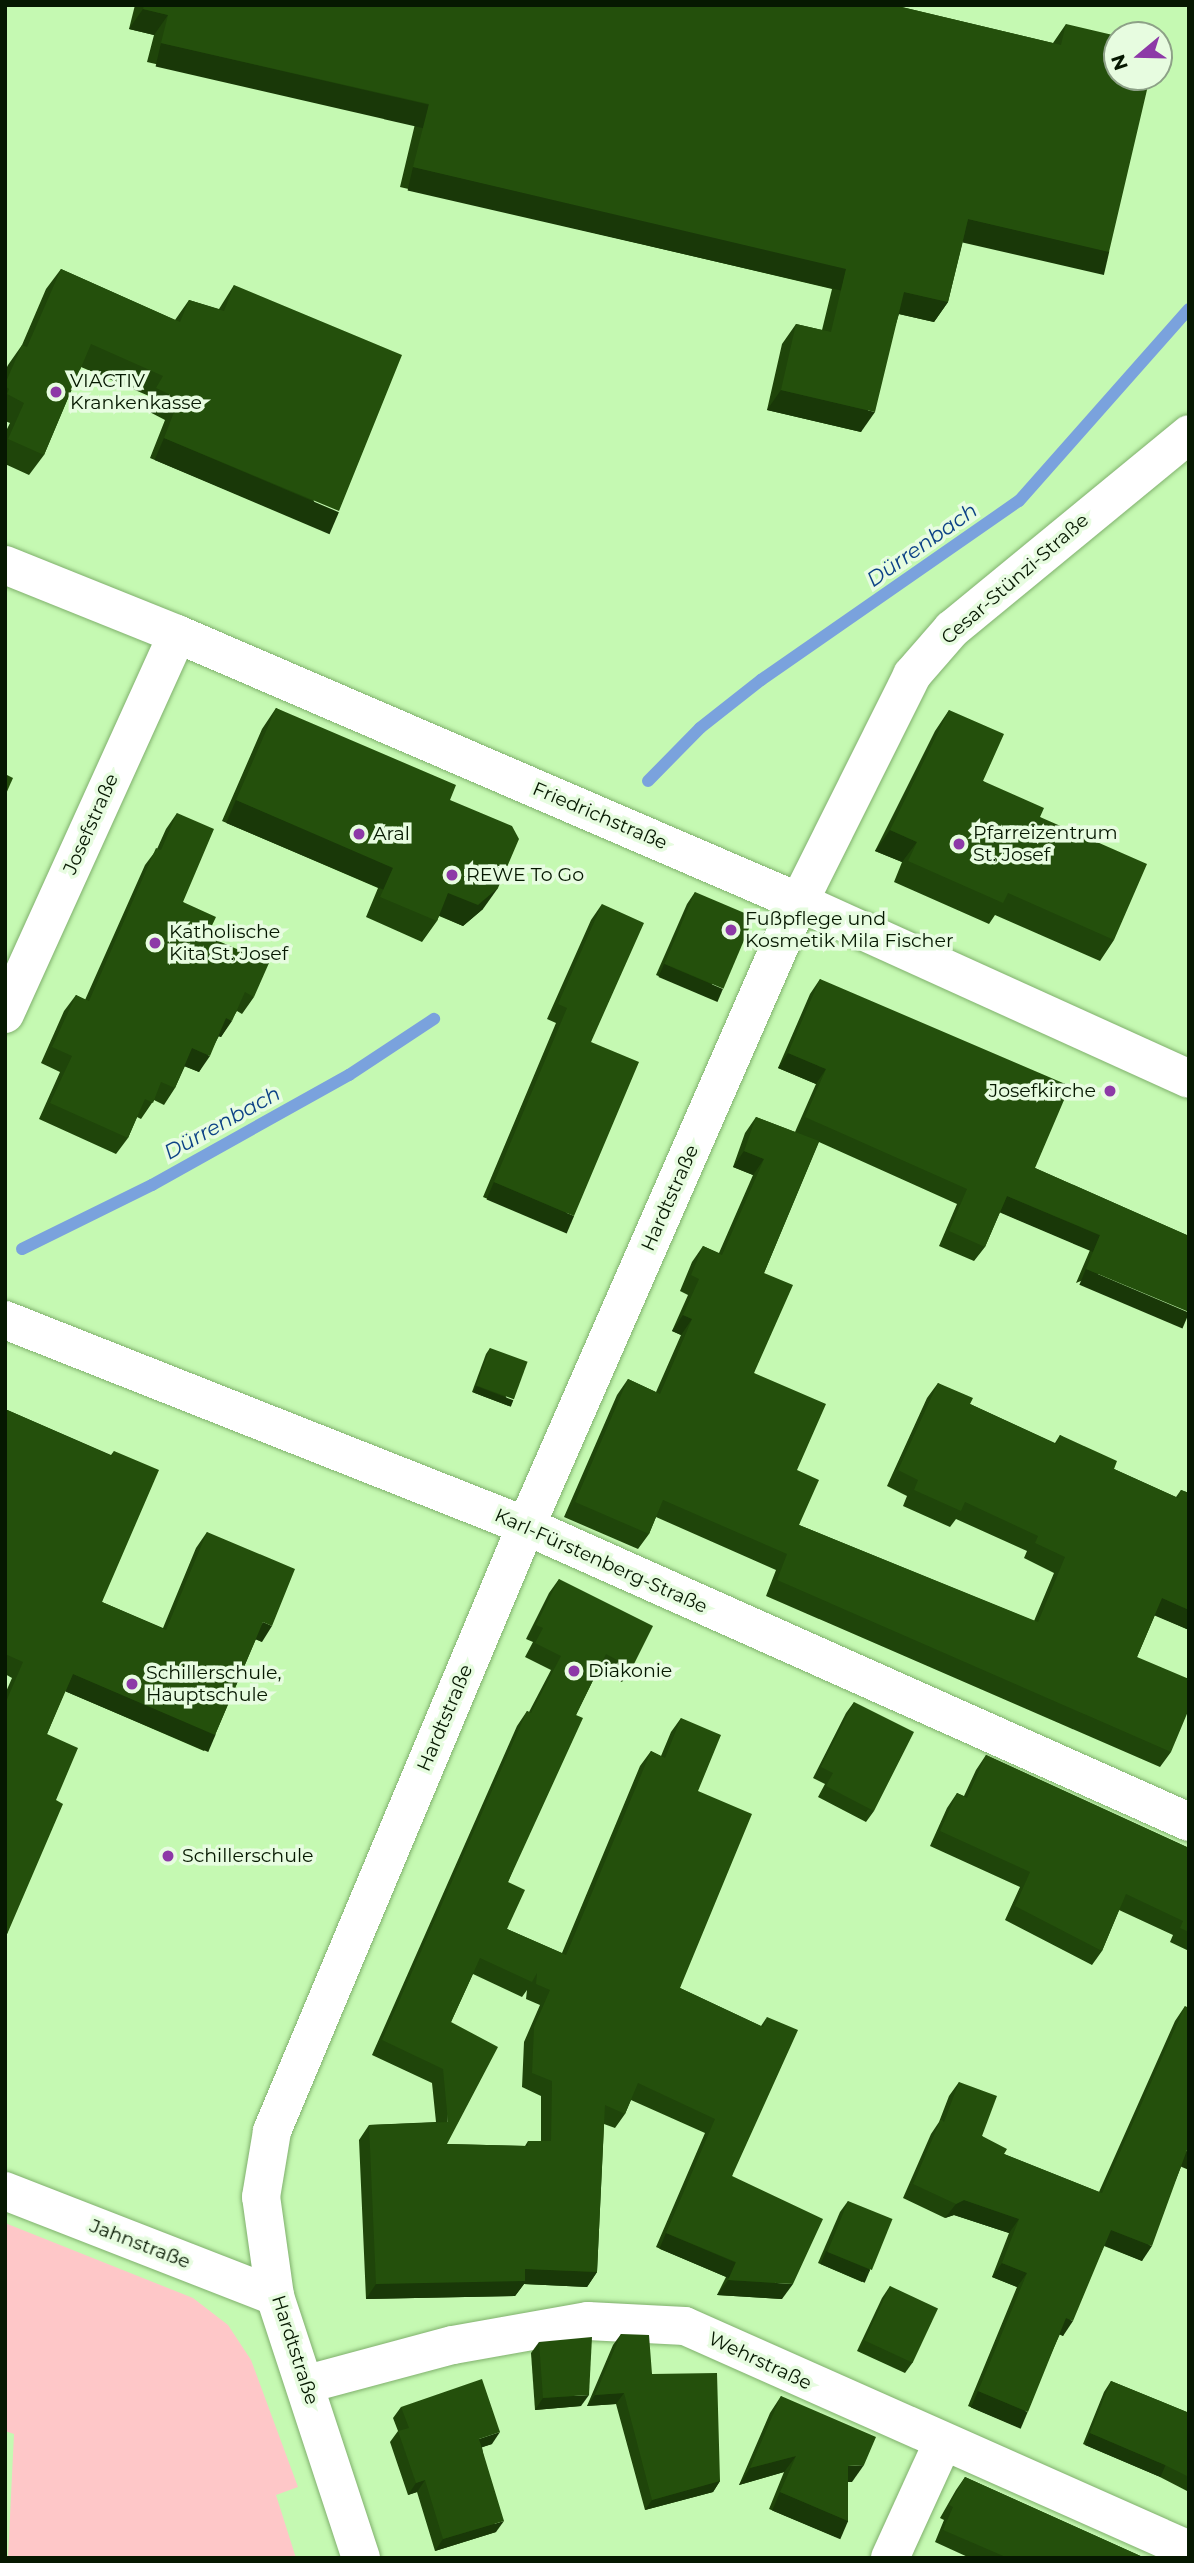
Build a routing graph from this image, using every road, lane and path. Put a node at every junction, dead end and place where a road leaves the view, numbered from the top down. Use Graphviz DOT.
graph roads {
  1 [pos="1189,434"];
  2 [pos="5,565"];
  3 [pos="177,634"];
  4 [pos="799,902"];
  5 [pos="5,1013"];
  6 [pos="1189,1079"];
  7 [pos="5,1320"];
  8 [pos="526,1526"];
  9 [pos="1189,1822"];
  10 [pos="5,2191"];
  11 [pos="275,2296"];
  12 [pos="307,2384"];
  13 [pos="942,2444"];
  14 [pos="1189,2550"];
  15 [pos="361,2558"];
  16 [pos="890,2558"];
  1 -- 4 [label="street, Cesar-Stünzi-Straße"];
  2 -- 3 [label="street, Friedrichstraße"];
  3 -- 4 [label="street, Friedrichstraße"];
  3 -- 5 [label="street, Josefstraße"];
  4 -- 6 [label="street, Friedrichstraße"];
  4 -- 8 [label="street, Hardtstraße"];
  7 -- 8 [label="street, Karl-Fürstenberg-Straße"];
  8 -- 9 [label="street, Karl-Fürstenberg-Straße"];
  8 -- 11 [label="street, Hardtstraße"];
  10 -- 11 [label="street, Jahnstraße"];
  11 -- 12 [label="street, Hardtstraße"];
  12 -- 13 [label="street, Wehrstraße"];
  12 -- 15 [label="street, Hardtstraße"];
  13 -- 14 [label="street, Wehrstraße"];
  13 -- 16 [label="street"];
}
